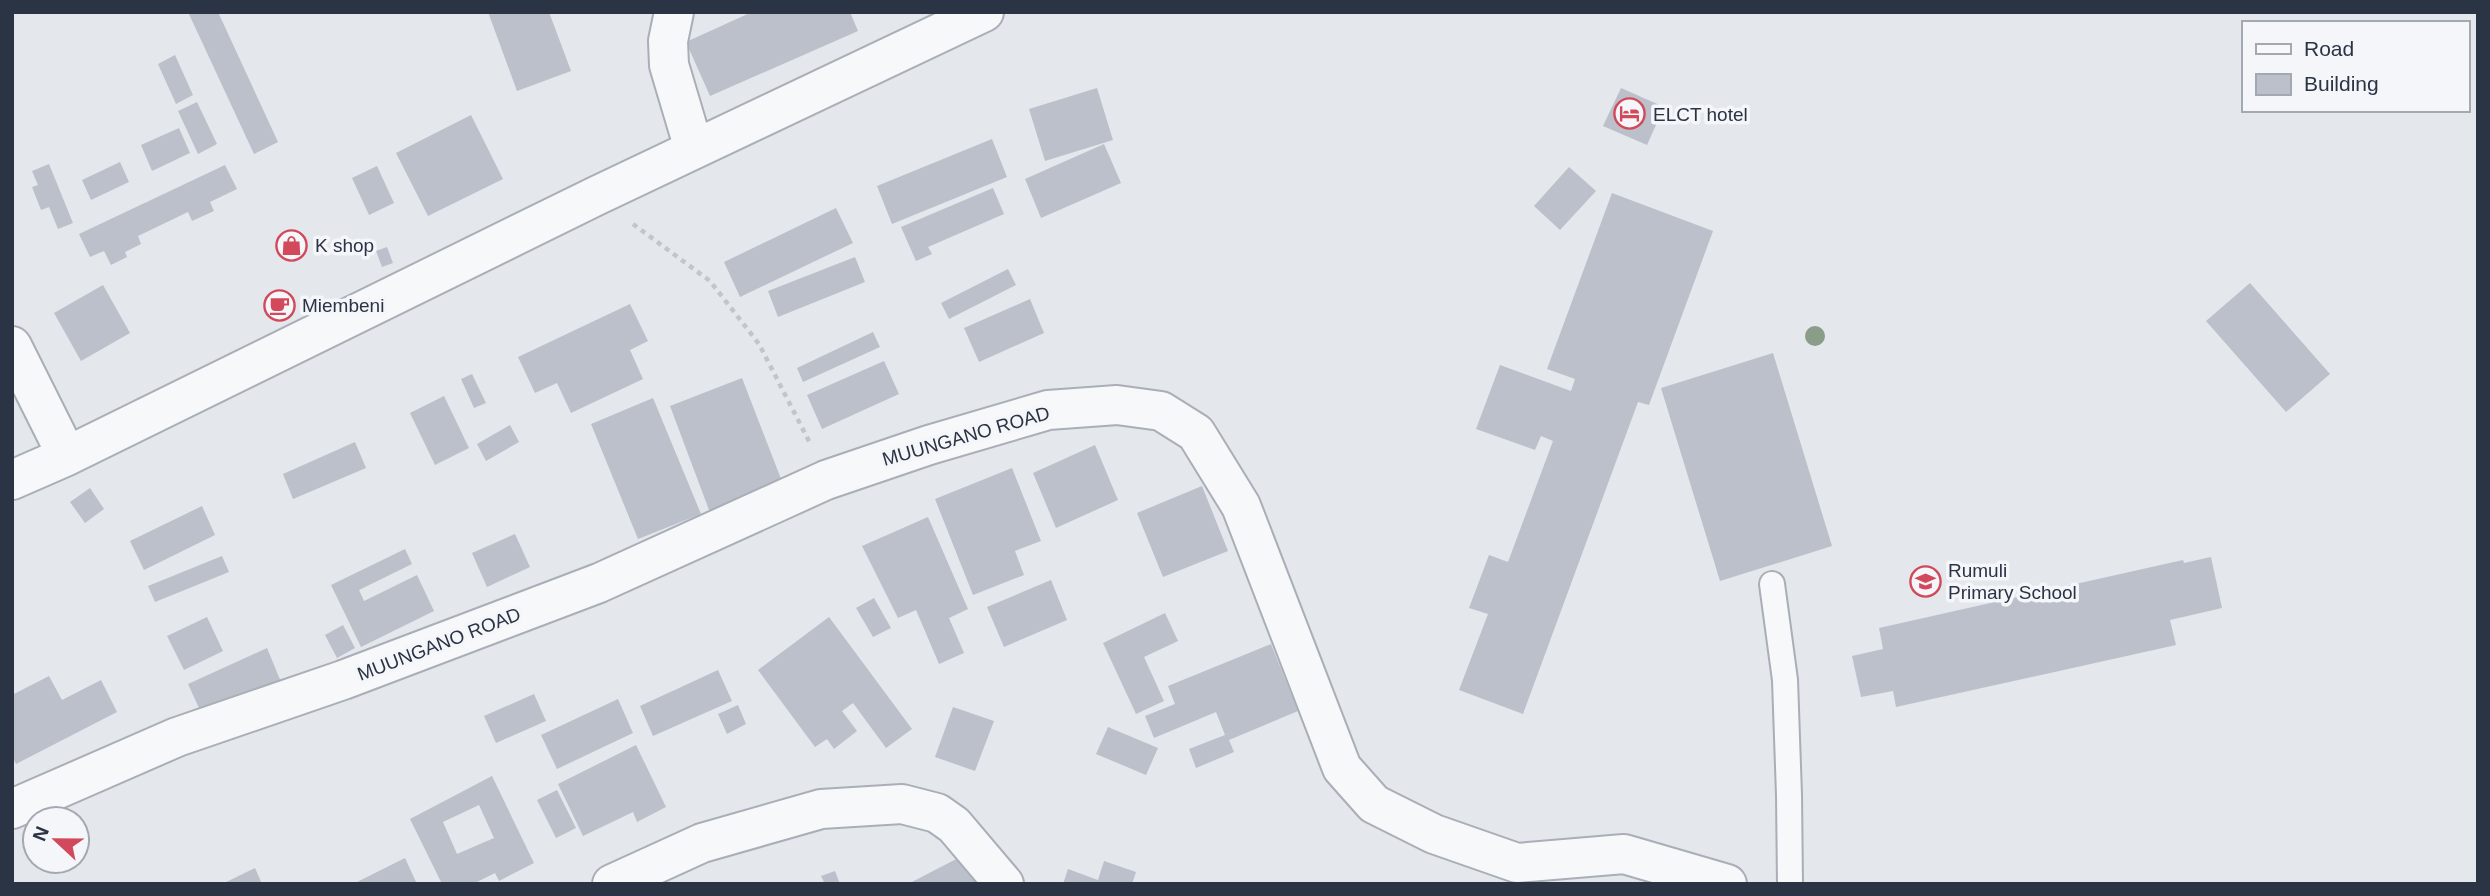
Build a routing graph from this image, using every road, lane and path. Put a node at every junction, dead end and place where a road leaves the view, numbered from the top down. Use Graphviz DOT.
graph roads {
  1 [pos="674,12"];
  2 [pos="984,12"];
  3 [pos="694,149"];
  4 [pos="596,196"];
  5 [pos="12,346"];
  6 [pos="67,456"];
  7 [pos="12,480"];
  8 [pos="826,480"];
  9 [pos="1772,584"];
  10 [pos="12,809"];
  11 [pos="612,884"];
  12 [pos="1004,884"];
  13 [pos="1727,884"];
  14 [pos="1790,884"];
  1 -- 3 [label="street"];
  2 -- 3 [label="street"];
  3 -- 4 [label="street"];
  4 -- 6 [label="street"];
  4 -- 8 [label="path"];
  5 -- 6 [label="street"];
  6 -- 7 [label="street"];
  8 -- 10 [label="street, MUUNGANO ROAD"];
  8 -- 13 [label="street, MUUNGANO ROAD"];
  9 -- 14 [label="lane"];
  11 -- 12 [label="street"];
}
